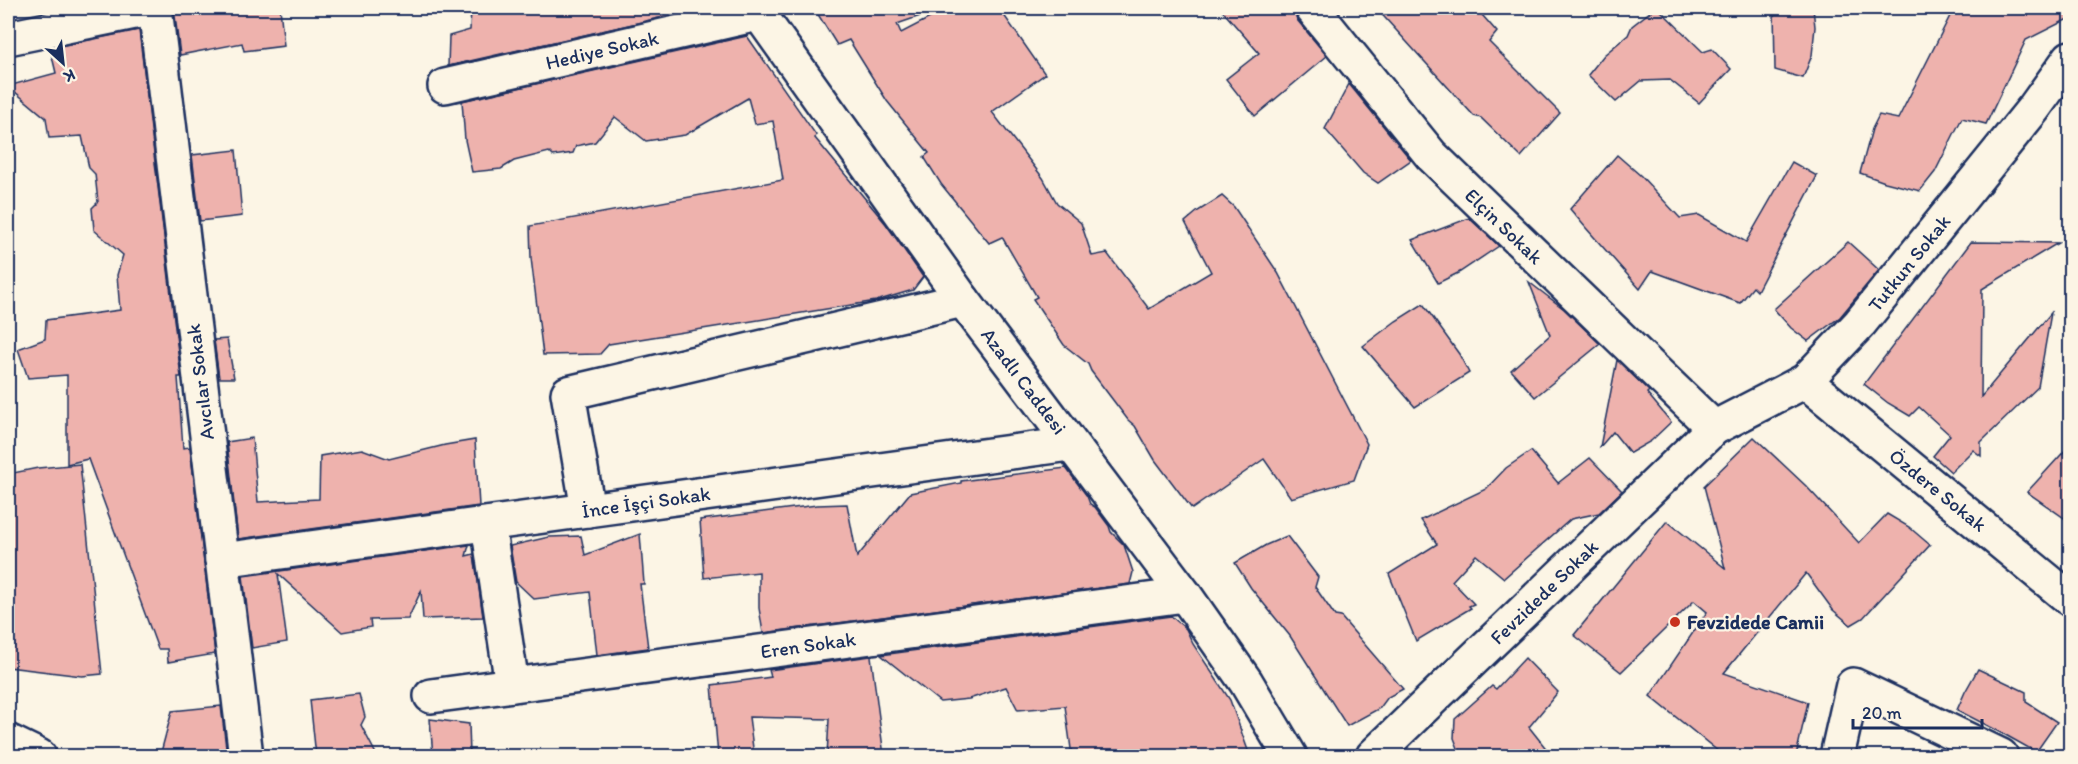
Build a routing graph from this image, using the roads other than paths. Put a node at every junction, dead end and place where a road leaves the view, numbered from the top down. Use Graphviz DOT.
graph roads {
  1 [pos="154,8"];
  2 [pos="1312,8"];
  3 [pos="756,10"];
  4 [pos="8,38"];
  5 [pos="2070,58"];
  6 [pos="445,86"];
  7 [pos="963,300"];
  8 [pos="1805,381"];
  9 [pos="1714,428"];
  10 [pos="1070,444"];
  11 [pos="588,510"];
  12 [pos="488,524"];
  13 [pos="222,560"];
  14 [pos="1185,595"];
  15 [pos="2070,598"];
  16 [pos="512,685"];
  17 [pos="431,696"];
  18 [pos="8,741"];
  19 [pos="39,756"];
  20 [pos="246,756"];
  21 [pos="1290,756"];
  22 [pos="1373,756"];
  23 [pos="1837,756"];
  24 [pos="2001,756"];
  1 -- 4 [label="street"];
  1 -- 13 [label="street, Avcılar Sokak"];
  2 -- 9 [label="street, Elçin Sokak"];
  3 -- 6 [label="street, Hediye Sokak"];
  3 -- 7 [label="street, Azadlı Caddesi"];
  5 -- 8 [label="street, Tutkun Sokak"];
  7 -- 10 [label="street, Azadlı Caddesi"];
  7 -- 11 [label="street"];
  8 -- 9 [label="street, Tutkun Sokak"];
  8 -- 15 [label="street, Özdere Sokak"];
  9 -- 22 [label="street, Fevzidede Sokak"];
  10 -- 11 [label="street, İnce İşçi Sokak"];
  10 -- 14 [label="street, Azadlı Caddesi"];
  11 -- 12 [label="street, İnce İşçi Sokak"];
  12 -- 13 [label="street, İnce İşçi Sokak"];
  12 -- 16 [label="street"];
  13 -- 20 [label="street, Avcılar Sokak"];
  14 -- 16 [label="street, Eren Sokak"];
  14 -- 21 [label="street, Azadlı Caddesi"];
  16 -- 17 [label="street, Eren Sokak"];
  18 -- 19 [label="street"];
  23 -- 24 [label="street"];
}
